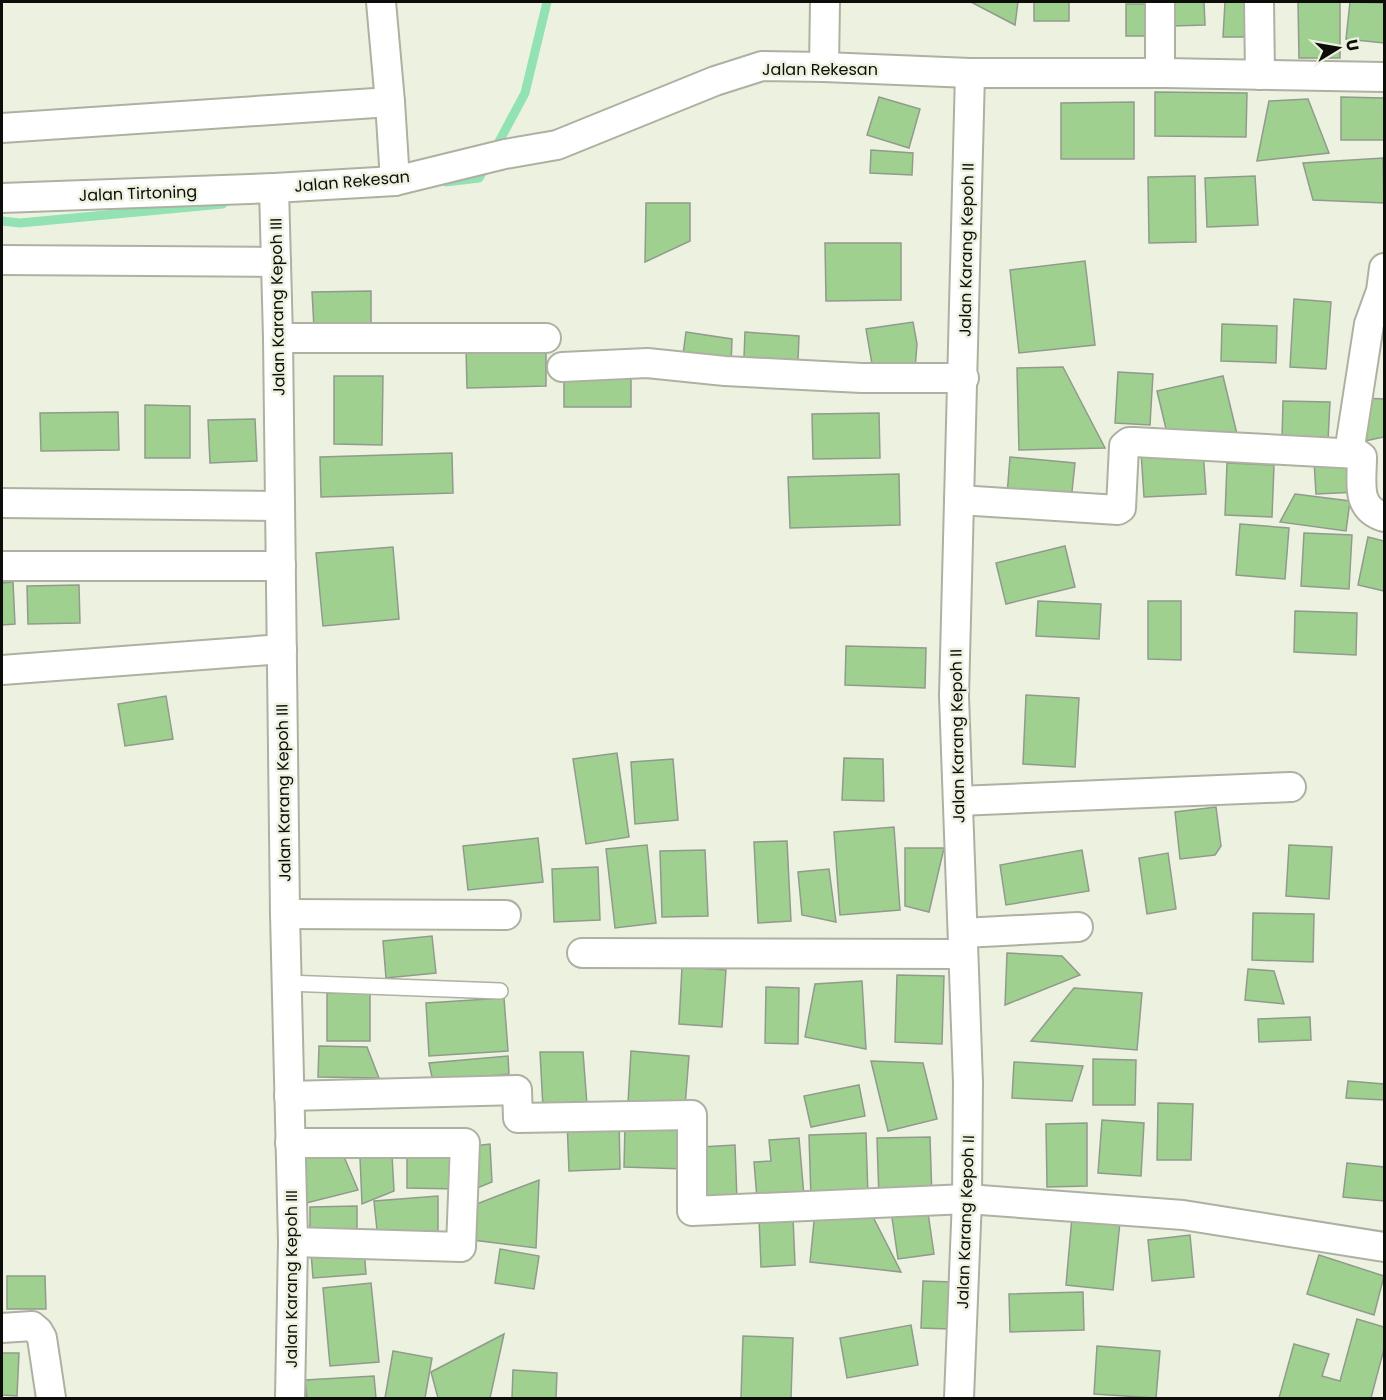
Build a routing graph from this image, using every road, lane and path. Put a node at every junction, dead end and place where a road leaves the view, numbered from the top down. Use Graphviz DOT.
graph roads {
  1 [pos="381,2"];
  2 [pos="825,2"];
  3 [pos="1160,2"];
  4 [pos="1259,2"];
  5 [pos="824,67"];
  6 [pos="970,73"];
  7 [pos="1160,73"];
  8 [pos="1260,75"];
  9 [pos="1384,77"];
  10 [pos="390,102"];
  11 [pos="2,128"];
  12 [pos="395,181"];
  13 [pos="2,198"];
  14 [pos="274,202"];
  15 [pos="2,260"];
  16 [pos="276,262"];
  17 [pos="1384,268"];
  18 [pos="278,338"];
  19 [pos="546,338"];
  20 [pos="562,367"];
  21 [pos="964,378"];
  22 [pos="1349,453"];
  23 [pos="959,500"];
  24 [pos="2,503"];
  25 [pos="280,506"];
  26 [pos="1384,517"];
  27 [pos="281,566"];
  28 [pos="2,567"];
  29 [pos="282,650"];
  30 [pos="2,670"];
  31 [pos="1292,788"];
  32 [pos="958,801"];
  33 [pos="285,914"];
  34 [pos="506,915"];
  35 [pos="1078,927"];
  36 [pos="963,944"];
  37 [pos="582,953"];
  38 [pos="286,983"];
  39 [pos="500,991"];
  40 [pos="289,1096"];
  41 [pos="290,1143"];
  42 [pos="968,1199"];
  43 [pos="292,1242"];
  44 [pos="1384,1247"];
  45 [pos="2,1328"];
  46 [pos="51,1398"];
  47 [pos="290,1398"];
  48 [pos="959,1398"];
  1 -- 10 [label="street"];
  2 -- 5 [label="street"];
  3 -- 7 [label="street"];
  4 -- 8 [label="street"];
  5 -- 6 [label="street, Jalan Rekesan"];
  5 -- 12 [label="street, Jalan Rekesan"];
  6 -- 7 [label="street, Jalan Rekesan"];
  6 -- 21 [label="street, Jalan Karang Kepoh II"];
  7 -- 8 [label="street, Jalan Rekesan"];
  8 -- 9 [label="street, Jalan Rekesan"];
  10 -- 11 [label="street"];
  10 -- 12 [label="street"];
  12 -- 14 [label="street, Jalan Rekesan"];
  13 -- 14 [label="street, Jalan Tirtoning"];
  14 -- 16 [label="street, Jalan Karang Kepoh III"];
  15 -- 16 [label="street"];
  16 -- 18 [label="street, Jalan Karang Kepoh III"];
  17 -- 22 [label="street"];
  18 -- 19 [label="street"];
  18 -- 25 [label="street, Jalan Karang Kepoh III"];
  20 -- 21 [label="street"];
  21 -- 23 [label="street, Jalan Karang Kepoh II"];
  22 -- 23 [label="street"];
  22 -- 26 [label="street"];
  23 -- 32 [label="street, Jalan Karang Kepoh II"];
  24 -- 25 [label="street"];
  25 -- 27 [label="street, Jalan Karang Kepoh III"];
  27 -- 28 [label="street"];
  27 -- 29 [label="street, Jalan Karang Kepoh III"];
  29 -- 30 [label="street"];
  29 -- 33 [label="street, Jalan Karang Kepoh III"];
  31 -- 32 [label="street"];
  32 -- 36 [label="street, Jalan Karang Kepoh II"];
  33 -- 34 [label="street"];
  33 -- 38 [label="street, Jalan Karang Kepoh III"];
  35 -- 36 [label="street"];
  36 -- 37 [label="street"];
  36 -- 42 [label="street, Jalan Karang Kepoh II"];
  38 -- 39 [label="lane"];
  38 -- 40 [label="street, Jalan Karang Kepoh III"];
  40 -- 41 [label="street, Jalan Karang Kepoh III"];
  40 -- 42 [label="street"];
  41 -- 43 [label="street, Jalan Karang Kepoh III"];
  41 -- 43 [label="street"];
  42 -- 44 [label="street"];
  42 -- 48 [label="street, Jalan Karang Kepoh II"];
  43 -- 47 [label="street, Jalan Karang Kepoh III"];
  45 -- 46 [label="street"];
}
